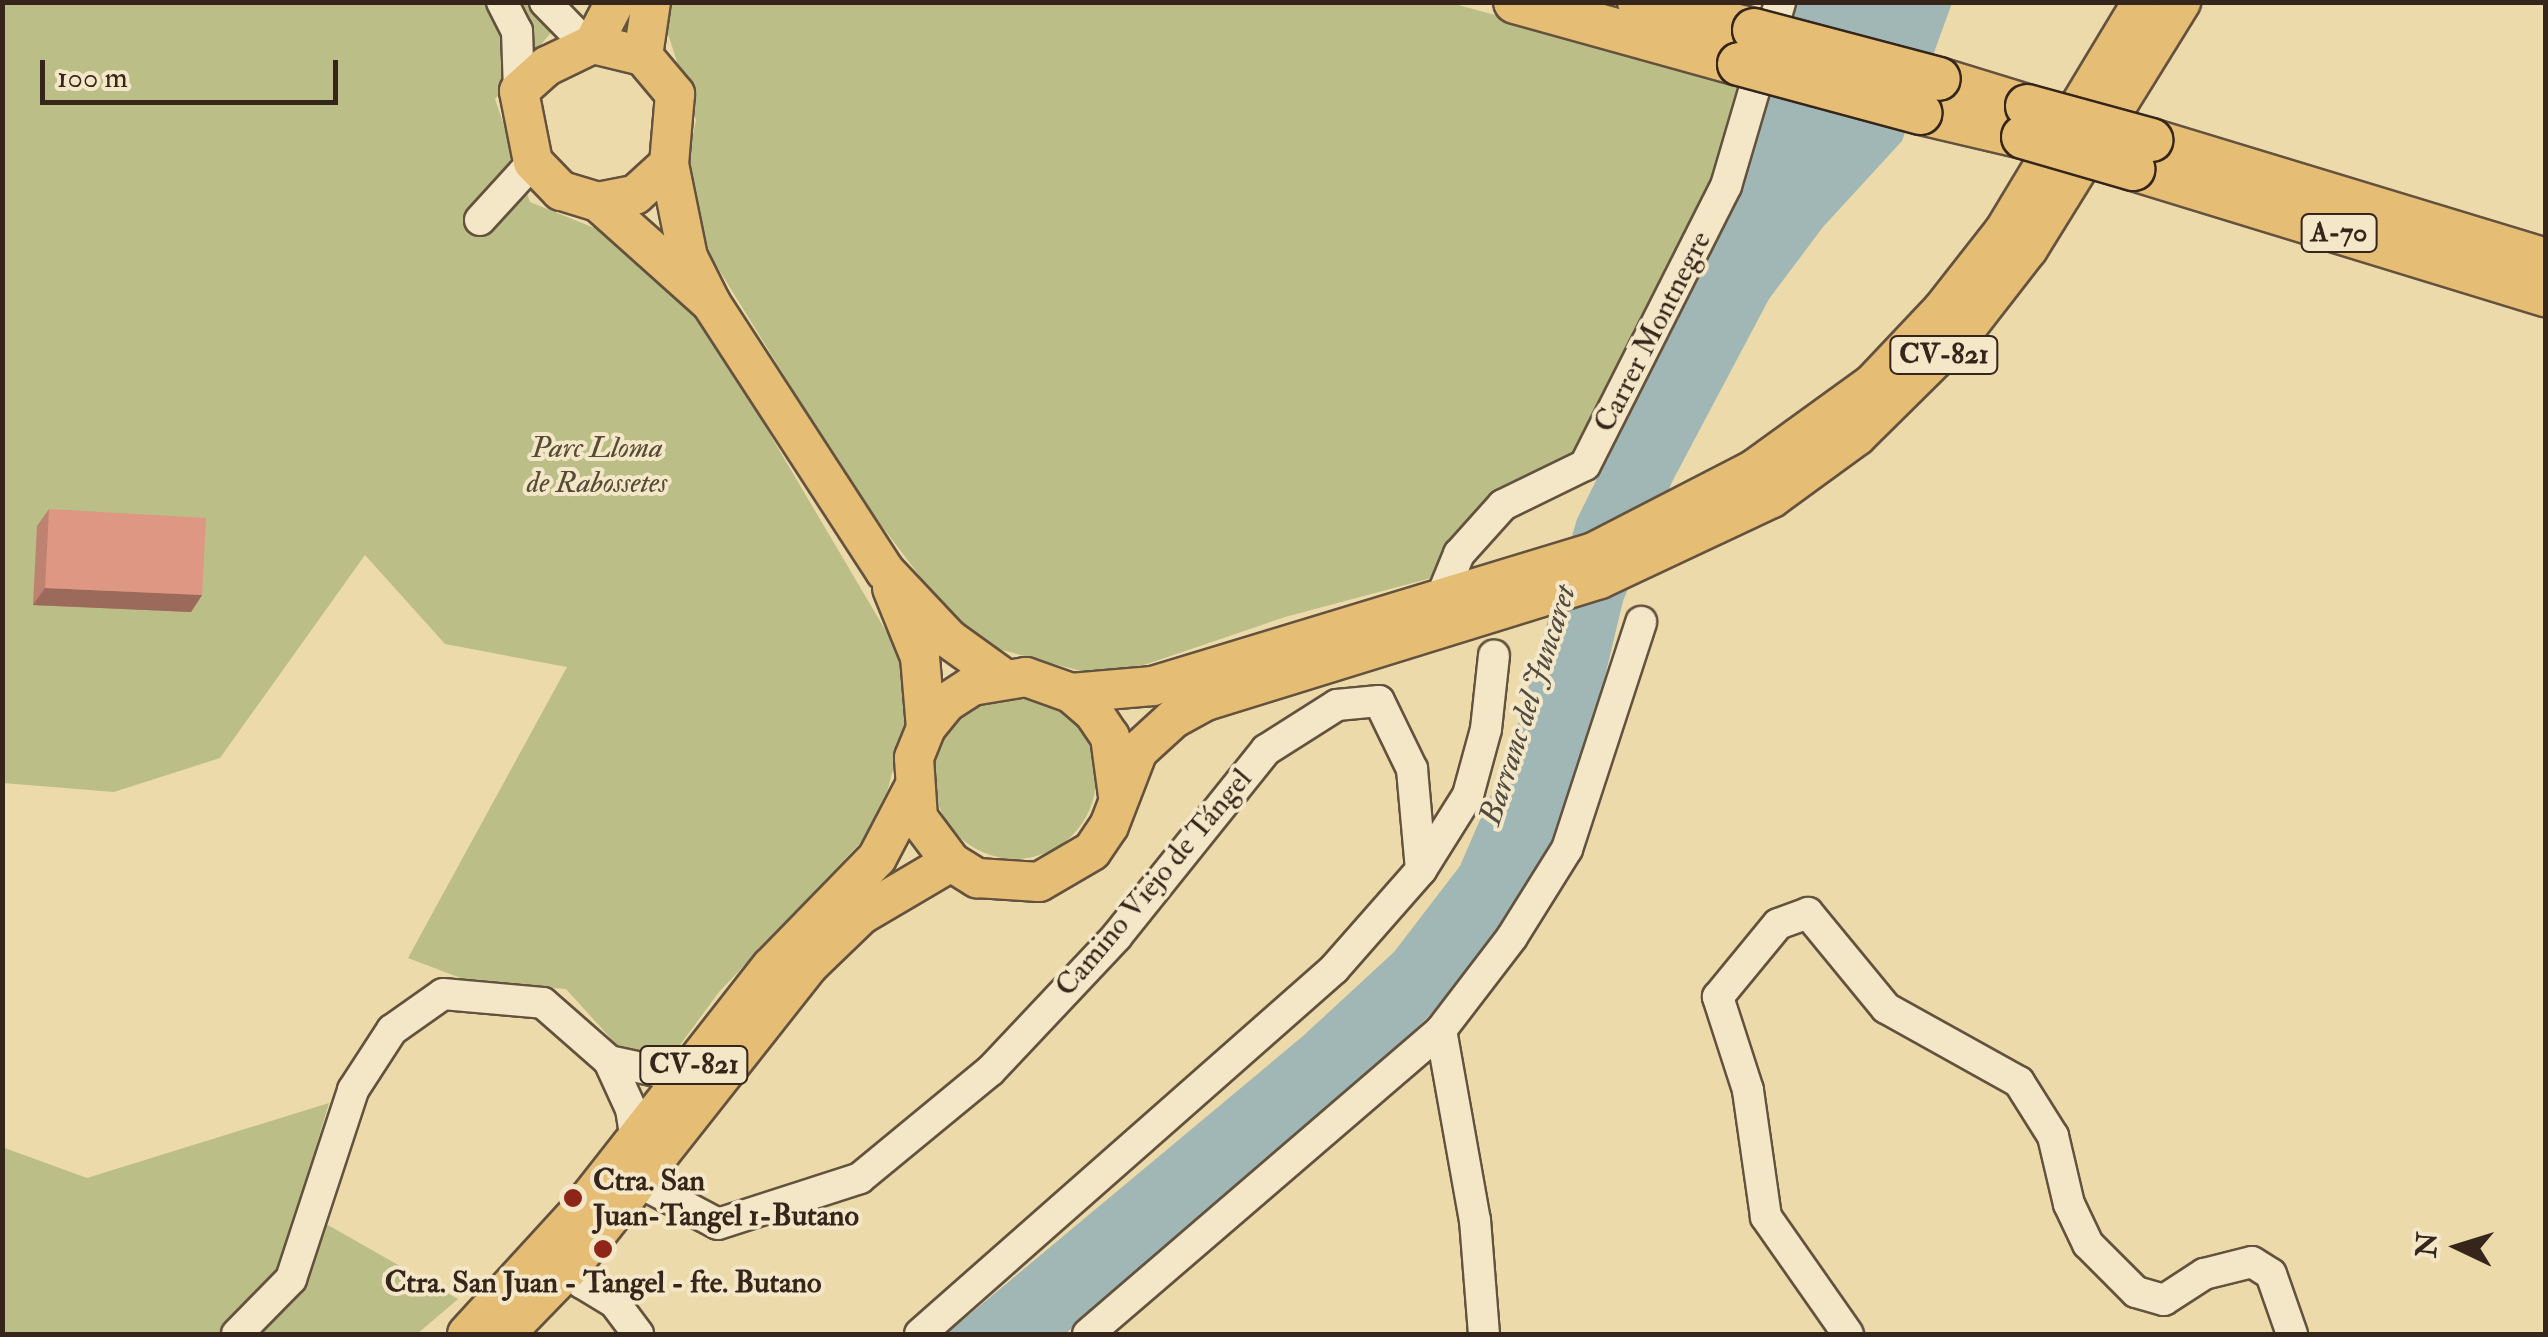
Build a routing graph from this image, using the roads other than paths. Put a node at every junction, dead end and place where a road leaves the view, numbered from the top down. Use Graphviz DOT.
graph roads {
  1 [pos="502,2"];
  2 [pos="545,2"];
  3 [pos="615,2"];
  4 [pos="652,2"];
  5 [pos="1516,2"];
  6 [pos="1640,2"];
  7 [pos="2142,2"];
  8 [pos="2181,2"];
  9 [pos="1758,32"];
  10 [pos="591,45"];
  11 [pos="643,56"];
  12 [pos="519,91"];
  13 [pos="2142,154"];
  14 [pos="533,162"];
  15 [pos="669,164"];
  16 [pos="598,202"];
  17 [pos="480,220"];
  18 [pos="2546,260"];
  19 [pos="2546,295"];
  20 [pos="711,303"];
  21 [pos="886,571"];
  22 [pos="1518,590"];
  23 [pos="1441,598"];
  24 [pos="1641,622"];
  25 [pos="1494,656"];
  26 [pos="1002,677"];
  27 [pos="1071,693"];
  28 [pos="926,728"];
  29 [pos="912,791"];
  30 [pos="1118,796"];
  31 [pos="951,862"];
  32 [pos="1421,870"];
  33 [pos="1441,1030"];
  34 [pos="609,1061"];
  35 [pos="684,1077"];
  36 [pos="636,1139"];
  37 [pos="638,1182"];
  38 [pos="572,1264"];
  39 [pos="238,1334"];
  40 [pos="467,1334"];
  41 [pos="506,1334"];
  42 [pos="638,1334"];
  43 [pos="920,1334"];
  44 [pos="1088,1334"];
  45 [pos="1484,1334"];
  46 [pos="1848,1334"];
  47 [pos="2292,1334"];
  1 -- 12 [label="street"];
  2 -- 10 [label="street"];
  3 -- 10 [label="main road"];
  4 -- 11 [label="main road"];
  5 -- 9 [label="highway, A-70"];
  6 -- 9 [label="highway, A-70"];
  7 -- 22 [label="main road, CV-821"];
  8 -- 22 [label="main road, CV-821"];
  9 -- 13 [label="highway, A-70, bridge"];
  9 -- 23 [label="street, Carrer Montnegre"];
  10 -- 11 [label="main road"];
  10 -- 12 [label="main road"];
  11 -- 15 [label="main road, CV-821"];
  12 -- 14 [label="main road"];
  13 -- 18 [label="highway, A-70"];
  13 -- 19 [label="highway, A-70"];
  14 -- 16 [label="main road, CV-821"];
  14 -- 17 [label="street"];
  15 -- 16 [label="main road"];
  15 -- 20 [label="main road, CV-821"];
  16 -- 20 [label="main road, CV-821"];
  20 -- 21 [label="main road, CV-821"];
  21 -- 26 [label="main road, CV-821"];
  21 -- 28 [label="main road, CV-821"];
  22 -- 23 [label="main road, CV-821"];
  22 -- 30 [label="main road, CV-821"];
  23 -- 27 [label="main road, CV-821"];
  24 -- 33 [label="street"];
  25 -- 32 [label="street"];
  26 -- 27 [label="main road, CV-821"];
  26 -- 28 [label="main road"];
  27 -- 30 [label="main road"];
  28 -- 29 [label="main road, CV-821"];
  29 -- 31 [label="main road"];
  29 -- 35 [label="main road, CV-821"];
  30 -- 31 [label="main road, CV-821"];
  31 -- 37 [label="main road, CV-821"];
  32 -- 37 [label="street, Camino Viejo de Tángel"];
  32 -- 43 [label="street"];
  33 -- 44 [label="street"];
  33 -- 45 [label="street"];
  34 -- 35 [label="street"];
  34 -- 36 [label="street"];
  34 -- 39 [label="street"];
  35 -- 36 [label="main road, CV-821"];
  36 -- 40 [label="main road, CV-821"];
  37 -- 38 [label="main road, CV-821"];
  38 -- 41 [label="main road, CV-821"];
  38 -- 42 [label="street"];
  46 -- 47 [label="street"];
}
